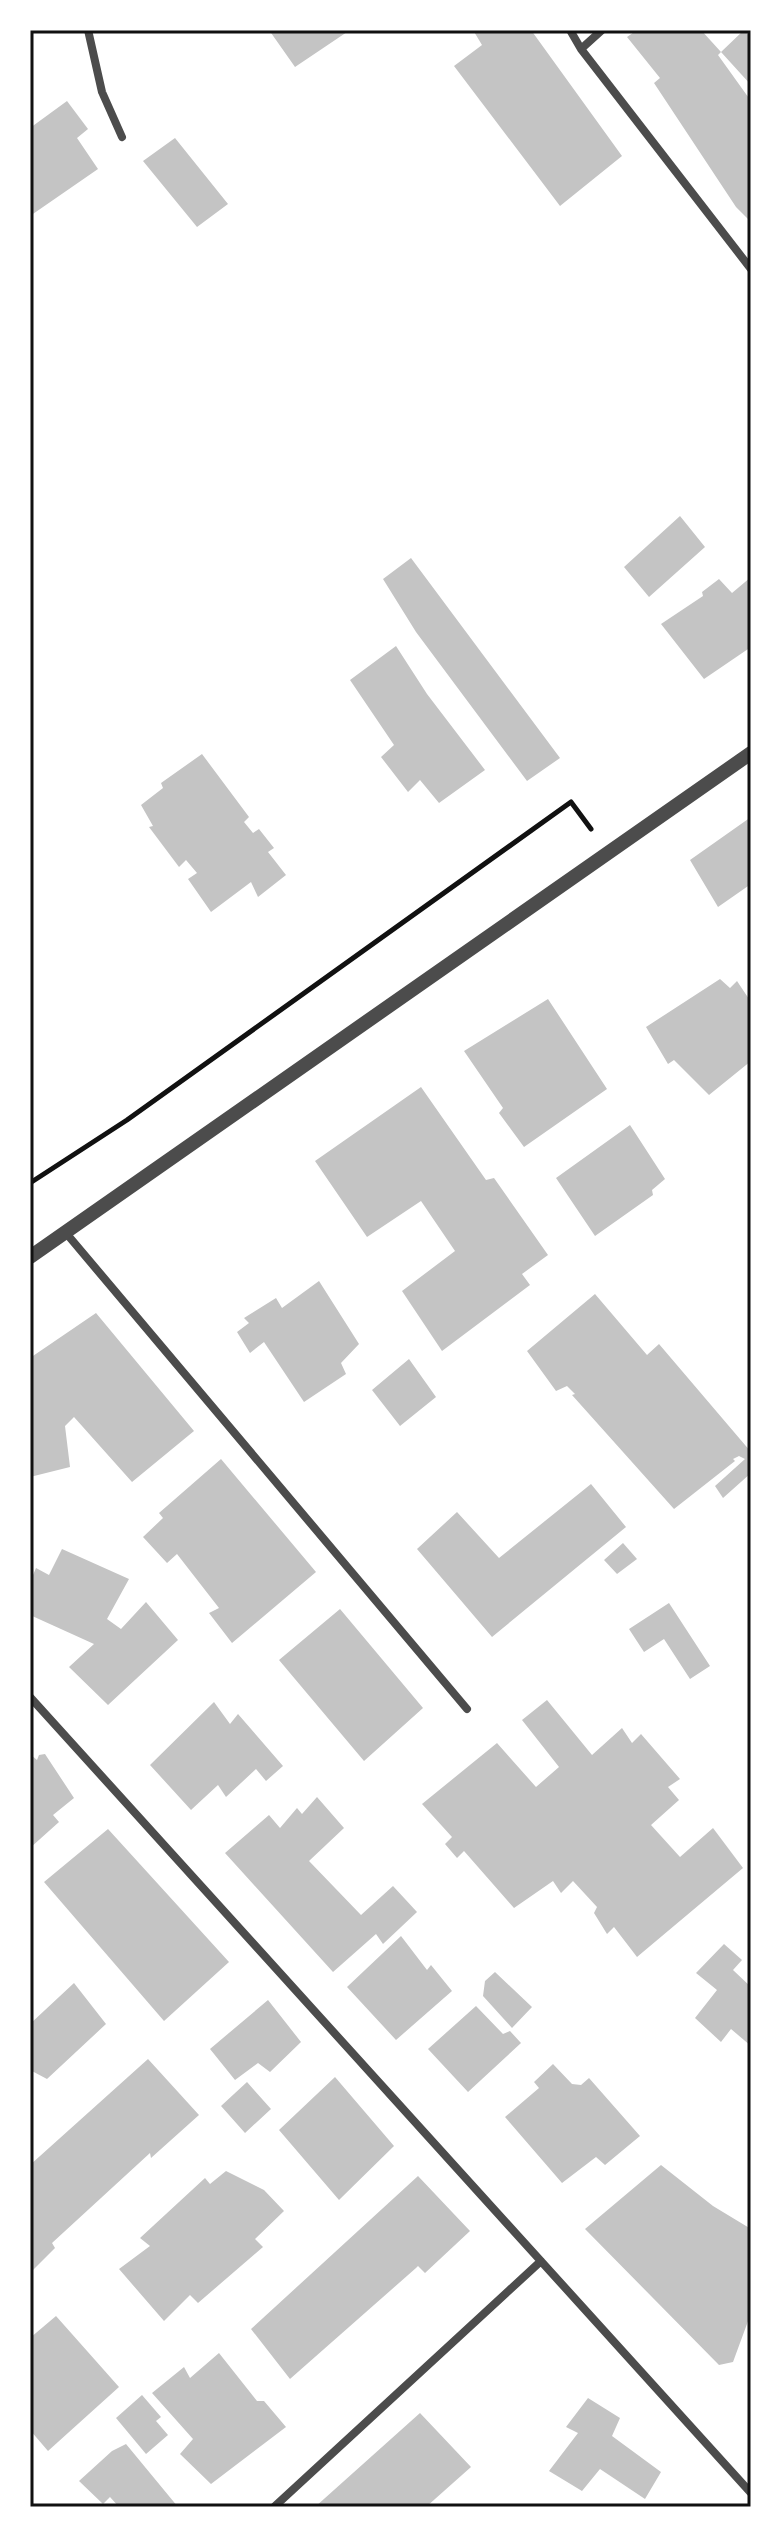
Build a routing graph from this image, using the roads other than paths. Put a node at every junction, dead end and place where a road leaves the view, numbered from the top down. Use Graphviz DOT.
graph roads {
  1 [pos="88,30"];
  2 [pos="570,30"];
  3 [pos="602,30"];
  4 [pos="581,49"];
  5 [pos="122,137"];
  6 [pos="751,269"];
  7 [pos="751,753"];
  8 [pos="66,1233"];
  9 [pos="30,1257"];
  10 [pos="30,1697"];
  11 [pos="467,1709"];
  12 [pos="541,2261"];
  13 [pos="751,2493"];
  14 [pos="274,2507"];
  1 -- 5 [label="street"];
  2 -- 4 [label="street"];
  3 -- 4 [label="street"];
  4 -- 6 [label="street"];
  7 -- 8 [label="street"];
  8 -- 9 [label="street"];
  8 -- 11 [label="street"];
  10 -- 12 [label="street"];
  12 -- 13 [label="street"];
  12 -- 14 [label="street"];
}
